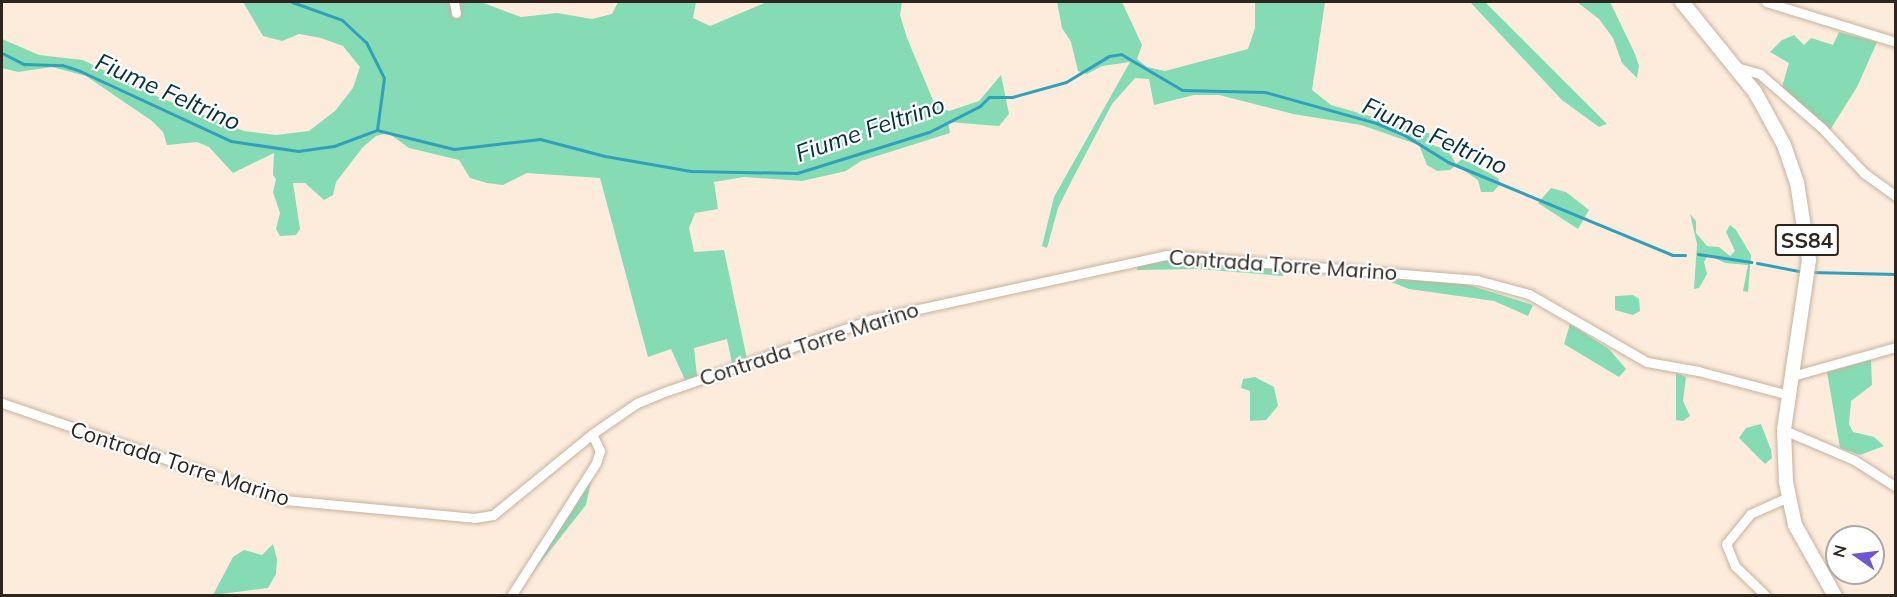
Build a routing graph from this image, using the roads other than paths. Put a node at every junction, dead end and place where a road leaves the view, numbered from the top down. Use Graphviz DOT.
graph roads {
  1 [pos="454,2"];
  2 [pos="1682,2"];
  3 [pos="1766,2"];
  4 [pos="456,13"];
  5 [pos="1896,42"];
  6 [pos="1736,67"];
  7 [pos="1896,196"];
  8 [pos="1896,347"];
  9 [pos="1792,376"];
  10 [pos="1789,395"];
  11 [pos="2,403"];
  12 [pos="1784,430"];
  13 [pos="592,434"];
  14 [pos="1896,488"];
  15 [pos="1788,497"];
  16 [pos="511,596"];
  17 [pos="1766,596"];
  18 [pos="1835,596"];
  1 -- 4 [label="street"];
  2 -- 6 [label="main road, SS84"];
  3 -- 5 [label="street"];
  6 -- 7 [label="street"];
  6 -- 9 [label="main road, SS84"];
  8 -- 9 [label="street"];
  9 -- 10 [label="main road, SS84"];
  10 -- 12 [label="main road, SS84"];
  10 -- 13 [label="street, Contrada Torre Marino"];
  11 -- 13 [label="street, Contrada Torre Marino"];
  12 -- 14 [label="street"];
  12 -- 15 [label="main road, SS84"];
  13 -- 16 [label="street"];
  15 -- 17 [label="street"];
  15 -- 18 [label="main road, SS84"];
}
